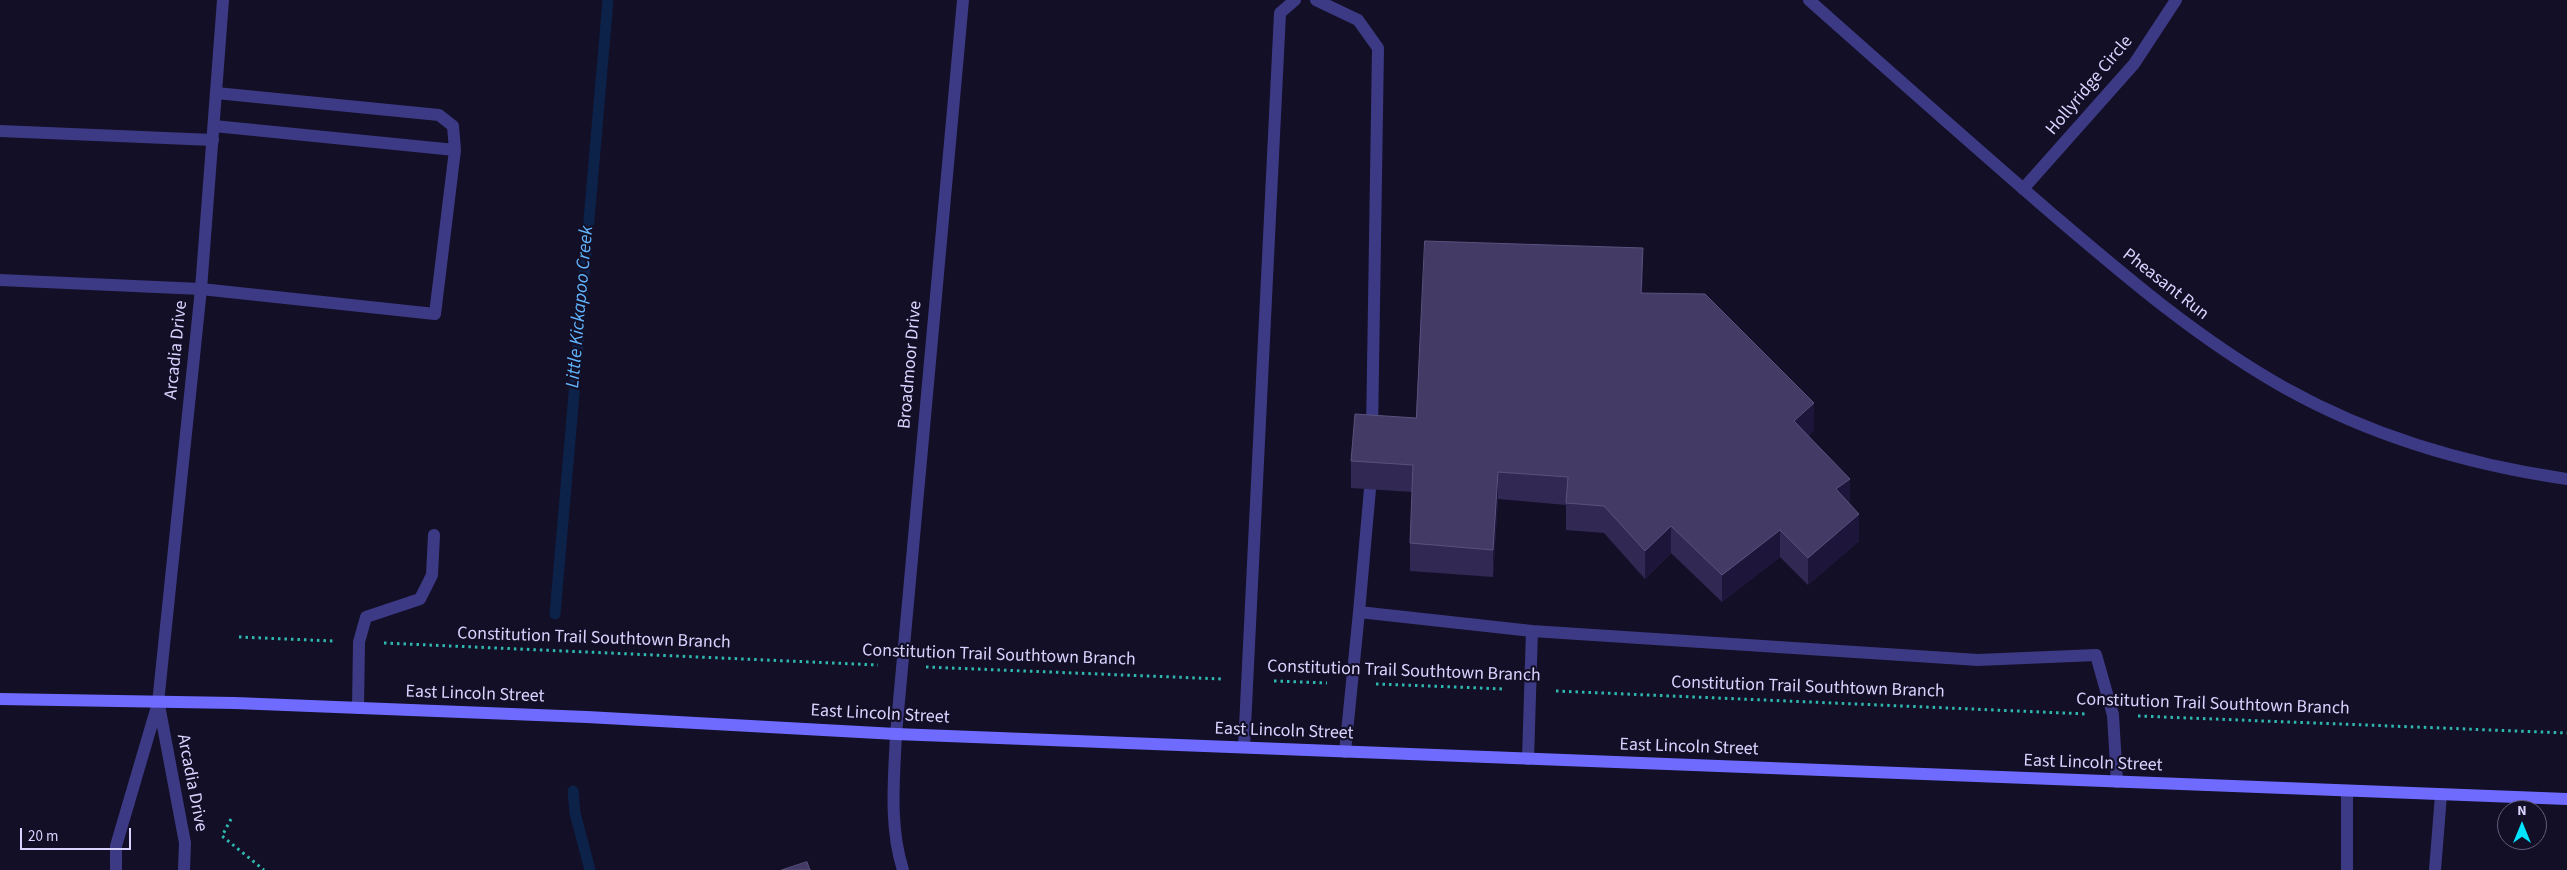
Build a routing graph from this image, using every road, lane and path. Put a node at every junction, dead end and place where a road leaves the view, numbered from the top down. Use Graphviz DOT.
graph roads {
  1 [pos="223,0"];
  2 [pos="963,0"];
  3 [pos="1295,0"];
  4 [pos="1316,0"];
  5 [pos="1809,0"];
  6 [pos="2176,0"];
  7 [pos="216,93"];
  8 [pos="214,126"];
  9 [pos="0,130"];
  10 [pos="213,140"];
  11 [pos="455,150"];
  12 [pos="2023,189"];
  13 [pos="0,280"];
  14 [pos="201,289"];
  15 [pos="1372,442"];
  16 [pos="2567,479"];
  17 [pos="1370,490"];
  18 [pos="434,535"];
  19 [pos="1359,612"];
  20 [pos="1532,631"];
  21 [pos="239,638"];
  22 [pos="359,642"];
  23 [pos="901,666"];
  24 [pos="1249,680"];
  25 [pos="1352,684"];
  26 [pos="1530,690"];
  27 [pos="0,699"];
  28 [pos="158,703"];
  29 [pos="358,708"];
  30 [pos="2113,715"];
  31 [pos="2567,733"];
  32 [pos="896,734"];
  33 [pos="1244,747"];
  34 [pos="1345,752"];
  35 [pos="1528,759"];
  36 [pos="2117,782"];
  37 [pos="2347,792"];
  38 [pos="2441,795"];
  39 [pos="2567,799"];
  40 [pos="231,819"];
  41 [pos="116,870"];
  42 [pos="184,870"];
  43 [pos="264,870"];
  44 [pos="903,870"];
  45 [pos="2347,870"];
  46 [pos="2435,870"];
  1 -- 7 [label="street, Arcadia Drive"];
  2 -- 23 [label="street, Broadmoor Drive"];
  3 -- 24 [label="street"];
  4 -- 15 [label="street"];
  5 -- 12 [label="street, Pheasant Run"];
  6 -- 12 [label="street, Hollyridge Circle"];
  7 -- 8 [label="street, Arcadia Drive"];
  7 -- 11 [label="street"];
  8 -- 10 [label="street, Arcadia Drive"];
  8 -- 11 [label="street"];
  9 -- 10 [label="street"];
  10 -- 14 [label="street, Arcadia Drive"];
  11 -- 14 [label="street"];
  12 -- 16 [label="street, Pheasant Run"];
  13 -- 14 [label="street"];
  14 -- 28 [label="street, Arcadia Drive"];
  17 -- 19 [label="street"];
  18 -- 22 [label="street"];
  19 -- 20 [label="street"];
  19 -- 25 [label="street"];
  20 -- 26 [label="street"];
  20 -- 30 [label="street"];
  21 -- 22 [label="path, Constitution Trail Southtown Branch"];
  22 -- 23 [label="path, Constitution Trail Southtown Branch"];
  22 -- 29 [label="street"];
  23 -- 24 [label="path, Constitution Trail Southtown Branch"];
  23 -- 32 [label="street, Broadmoor Drive"];
  24 -- 25 [label="path, Constitution Trail Southtown Branch"];
  24 -- 33 [label="street"];
  25 -- 26 [label="path, Constitution Trail Southtown Branch"];
  25 -- 34 [label="street"];
  26 -- 30 [label="path, Constitution Trail Southtown Branch"];
  26 -- 35 [label="street"];
  27 -- 28 [label="main road, East Lincoln Street"];
  28 -- 29 [label="main road, East Lincoln Street"];
  28 -- 41 [label="street, Arcadia Drive"];
  28 -- 42 [label="street, Arcadia Drive"];
  29 -- 32 [label="main road, East Lincoln Street"];
  30 -- 31 [label="path, Constitution Trail Southtown Branch"];
  30 -- 36 [label="street"];
  32 -- 33 [label="main road, East Lincoln Street"];
  32 -- 44 [label="street, Broadmoor Drive"];
  33 -- 34 [label="main road, East Lincoln Street"];
  34 -- 35 [label="main road, East Lincoln Street"];
  35 -- 36 [label="main road, East Lincoln Street"];
  36 -- 37 [label="main road, East Lincoln Street"];
  37 -- 38 [label="main road, East Lincoln Street"];
  37 -- 45 [label="street"];
  38 -- 39 [label="main road, East Lincoln Street"];
  38 -- 46 [label="street"];
  40 -- 43 [label="path"];
}
